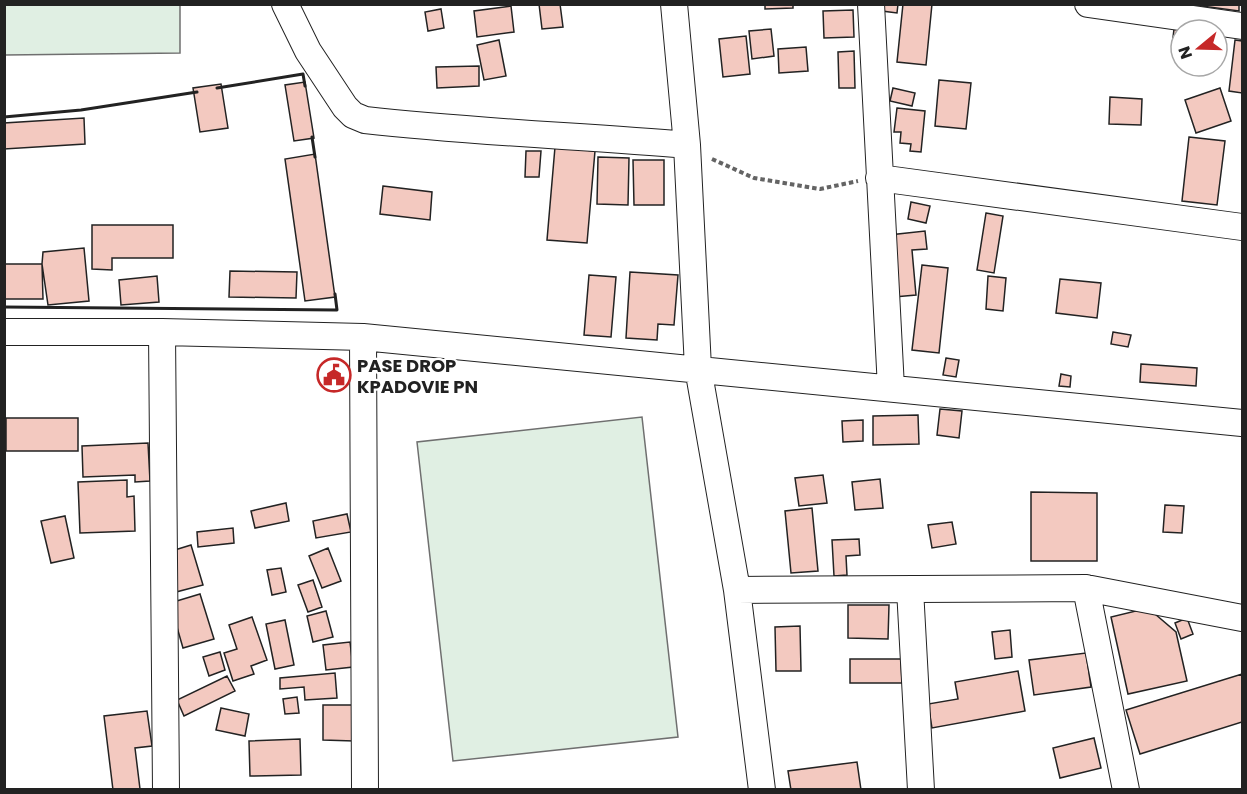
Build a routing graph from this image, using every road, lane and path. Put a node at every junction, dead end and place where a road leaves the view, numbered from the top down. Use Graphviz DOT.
graph roads {
  1 [pos="285,4"];
  2 [pos="674,4"];
  3 [pos="871,4"];
  4 [pos="1088,4"];
  5 [pos="1242,26"];
  6 [pos="687,145"];
  7 [pos="879,178"];
  8 [pos="1242,226"];
  9 [pos="4,332"];
  10 [pos="162,332"];
  11 [pos="363,337"];
  12 [pos="698,368"];
  13 [pos="891,388"];
  14 [pos="1242,423"];
  15 [pos="1086,588"];
  16 [pos="910,589"];
  17 [pos="737,590"];
  18 [pos="1242,618"];
  19 [pos="166,789"];
  20 [pos="365,789"];
  21 [pos="762,789"];
  22 [pos="921,789"];
  23 [pos="1126,789"];
  1 -- 6 [label="street"];
  2 -- 6 [label="street"];
  3 -- 7 [label="street"];
  4 -- 5 [label="street"];
  6 -- 7 [label="path"];
  6 -- 12 [label="street"];
  7 -- 8 [label="street"];
  7 -- 13 [label="street"];
  9 -- 10 [label="street"];
  10 -- 11 [label="street"];
  10 -- 19 [label="street"];
  11 -- 12 [label="street"];
  11 -- 20 [label="street"];
  12 -- 13 [label="street"];
  12 -- 17 [label="street"];
  13 -- 14 [label="street"];
  15 -- 16 [label="street"];
  15 -- 18 [label="street"];
  15 -- 23 [label="street"];
  16 -- 17 [label="street"];
  16 -- 22 [label="street"];
  17 -- 21 [label="street"];
}
